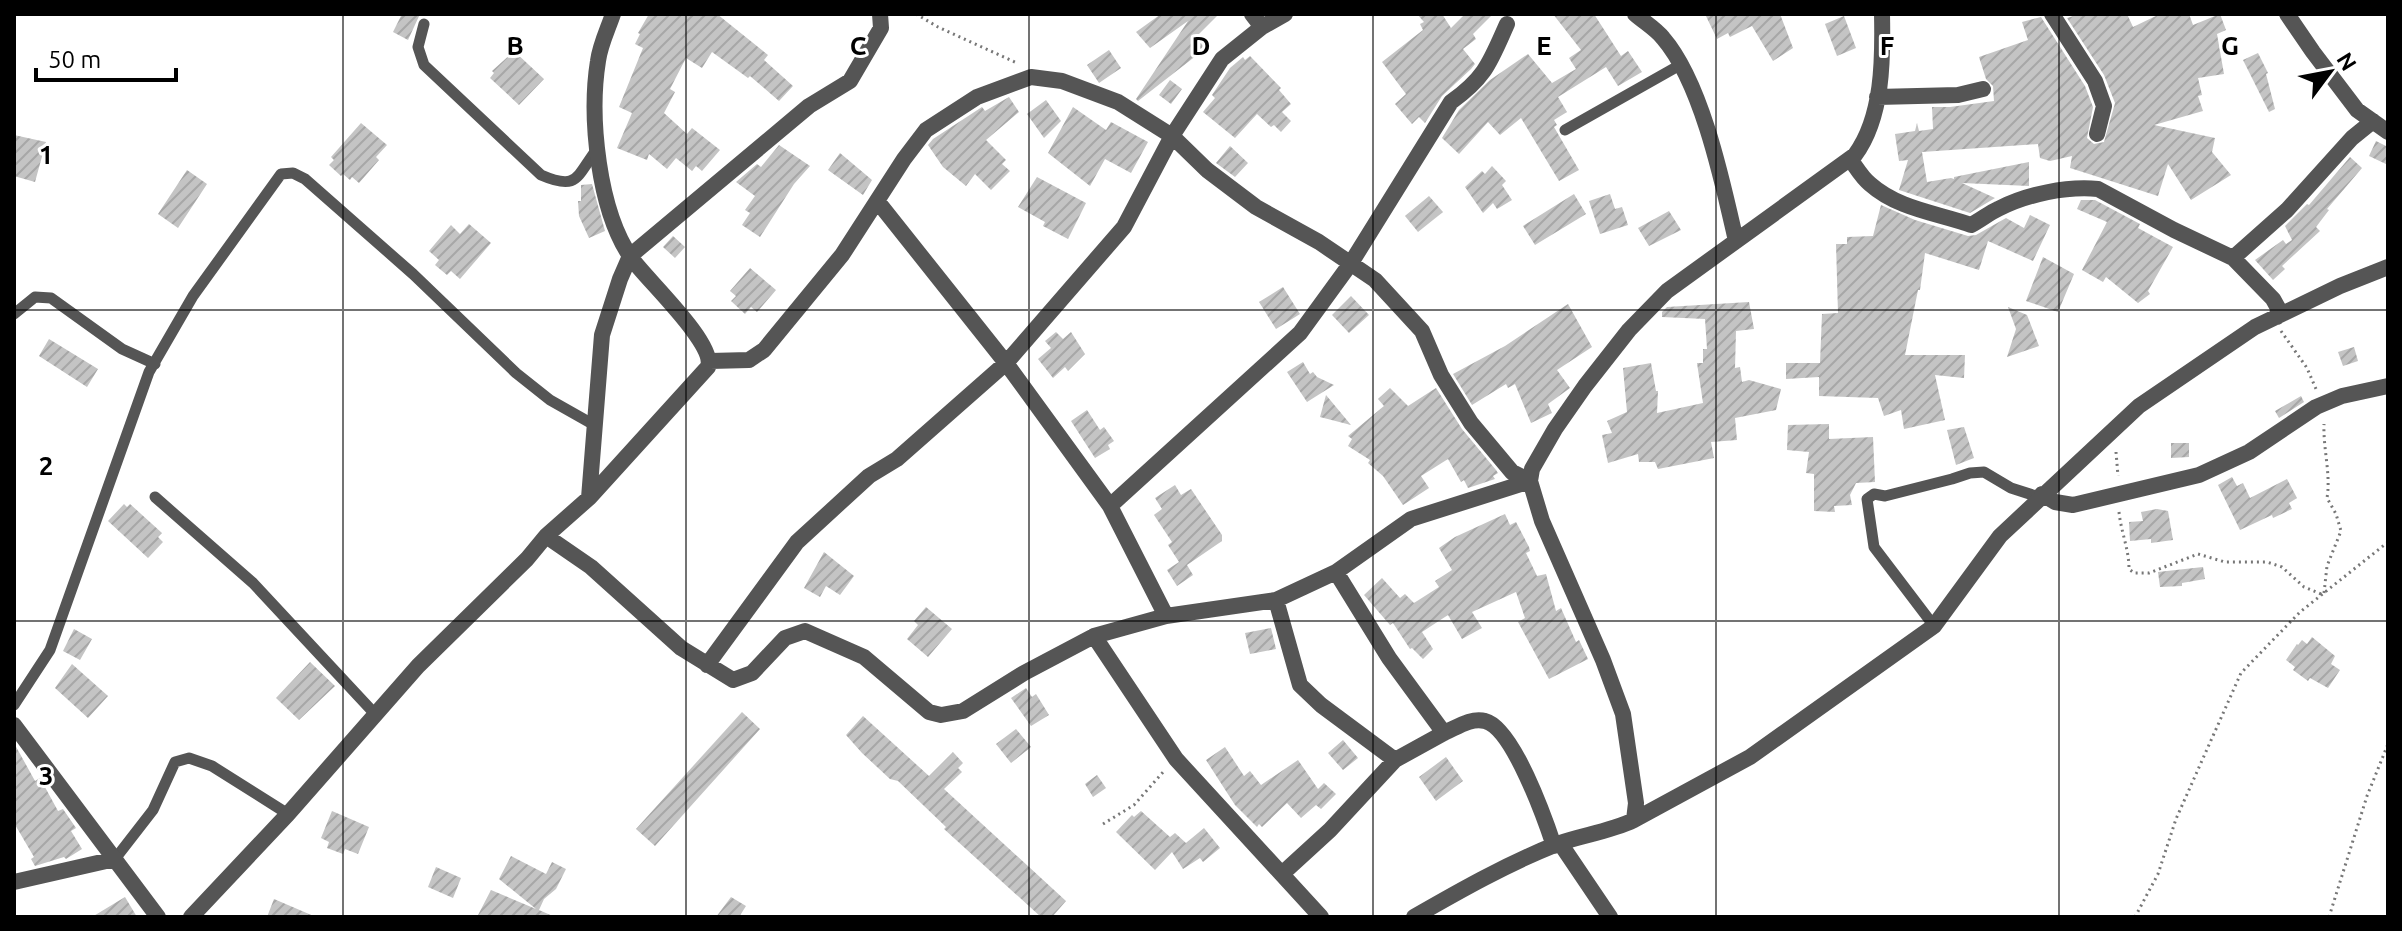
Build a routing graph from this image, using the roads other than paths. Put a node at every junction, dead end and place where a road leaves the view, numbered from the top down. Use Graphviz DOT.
graph roads {
  1 [pos="613,14"];
  2 [pos="880,14"];
  3 [pos="1285,14"];
  4 [pos="1635,14"];
  5 [pos="1882,14"];
  6 [pos="2052,14"];
  7 [pos="2287,14"];
  8 [pos="1257,20"];
  9 [pos="424,24"];
  10 [pos="1507,24"];
  11 [pos="1680,65"];
  12 [pos="1983,89"];
  13 [pos="1877,97"];
  14 [pos="2373,121"];
  15 [pos="1565,130"];
  16 [pos="2388,132"];
  17 [pos="2097,134"];
  18 [pos="1172,136"];
  19 [pos="598,149"];
  20 [pos="1850,159"];
  21 [pos="878,202"];
  22 [pos="1736,241"];
  23 [pos="630,256"];
  24 [pos="2233,258"];
  25 [pos="1351,263"];
  26 [pos="2388,267"];
  27 [pos="14,314"];
  28 [pos="2277,317"];
  29 [pos="710,361"];
  30 [pos="1006,363"];
  31 [pos="155,364"];
  32 [pos="2388,386"];
  33 [pos="596,426"];
  34 [pos="1530,481"];
  35 [pos="2040,496"];
  36 [pos="155,497"];
  37 [pos="589,498"];
  38 [pos="1110,506"];
  39 [pos="546,536"];
  40 [pos="1336,572"];
  41 [pos="1276,600"];
  42 [pos="1166,616"];
  43 [pos="1934,626"];
  44 [pos="1094,636"];
  45 [pos="707,665"];
  46 [pos="14,705"];
  47 [pos="375,714"];
  48 [pos="14,725"];
  49 [pos="1444,733"];
  50 [pos="1395,760"];
  51 [pos="288,814"];
  52 [pos="1634,820"];
  53 [pos="1557,844"];
  54 [pos="115,859"];
  55 [pos="1283,873"];
  56 [pos="14,882"];
  57 [pos="158,917"];
  58 [pos="191,917"];
  59 [pos="1321,917"];
  60 [pos="1414,917"];
  61 [pos="1610,917"];
  1 -- 19 [label="street"];
  2 -- 23 [label="street"];
  3 -- 8 [label="street"];
  4 -- 11 [label="street"];
  5 -- 13 [label="street"];
  6 -- 17 [label="street"];
  7 -- 14 [label="street"];
  8 -- 18 [label="street"];
  9 -- 19 [label="lane"];
  10 -- 25 [label="street"];
  11 -- 15 [label="lane"];
  11 -- 22 [label="street"];
  12 -- 13 [label="street"];
  13 -- 20 [label="street"];
  14 -- 16 [label="street"];
  14 -- 24 [label="street"];
  18 -- 21 [label="street"];
  18 -- 25 [label="street"];
  18 -- 30 [label="street"];
  19 -- 23 [label="street"];
  20 -- 22 [label="street"];
  20 -- 24 [label="street"];
  21 -- 29 [label="street"];
  21 -- 30 [label="street"];
  22 -- 34 [label="street"];
  23 -- 29 [label="street"];
  23 -- 33 [label="street"];
  24 -- 28 [label="street"];
  25 -- 34 [label="street"];
  25 -- 38 [label="street"];
  26 -- 28 [label="street"];
  27 -- 31 [label="lane"];
  28 -- 35 [label="street"];
  29 -- 37 [label="street"];
  30 -- 38 [label="street"];
  30 -- 45 [label="street"];
  31 -- 33 [label="lane"];
  31 -- 46 [label="lane"];
  32 -- 35 [label="street"];
  33 -- 37 [label="street"];
  34 -- 40 [label="street"];
  34 -- 52 [label="street"];
  35 -- 43 [label="street"];
  35 -- 43 [label="lane"];
  36 -- 47 [label="lane"];
  37 -- 39 [label="street"];
  38 -- 42 [label="street"];
  39 -- 45 [label="street"];
  39 -- 47 [label="street"];
  40 -- 41 [label="street"];
  40 -- 49 [label="street"];
  41 -- 42 [label="street"];
  41 -- 50 [label="street"];
  42 -- 44 [label="street"];
  43 -- 52 [label="street"];
  44 -- 45 [label="street"];
  44 -- 55 [label="street"];
  47 -- 51 [label="street"];
  48 -- 54 [label="street"];
  49 -- 50 [label="street"];
  49 -- 53 [label="street"];
  50 -- 55 [label="street"];
  51 -- 54 [label="lane"];
  51 -- 58 [label="street"];
  52 -- 53 [label="street"];
  53 -- 60 [label="street"];
  53 -- 61 [label="street"];
  54 -- 56 [label="street"];
  54 -- 57 [label="street"];
  55 -- 59 [label="street"];
}
